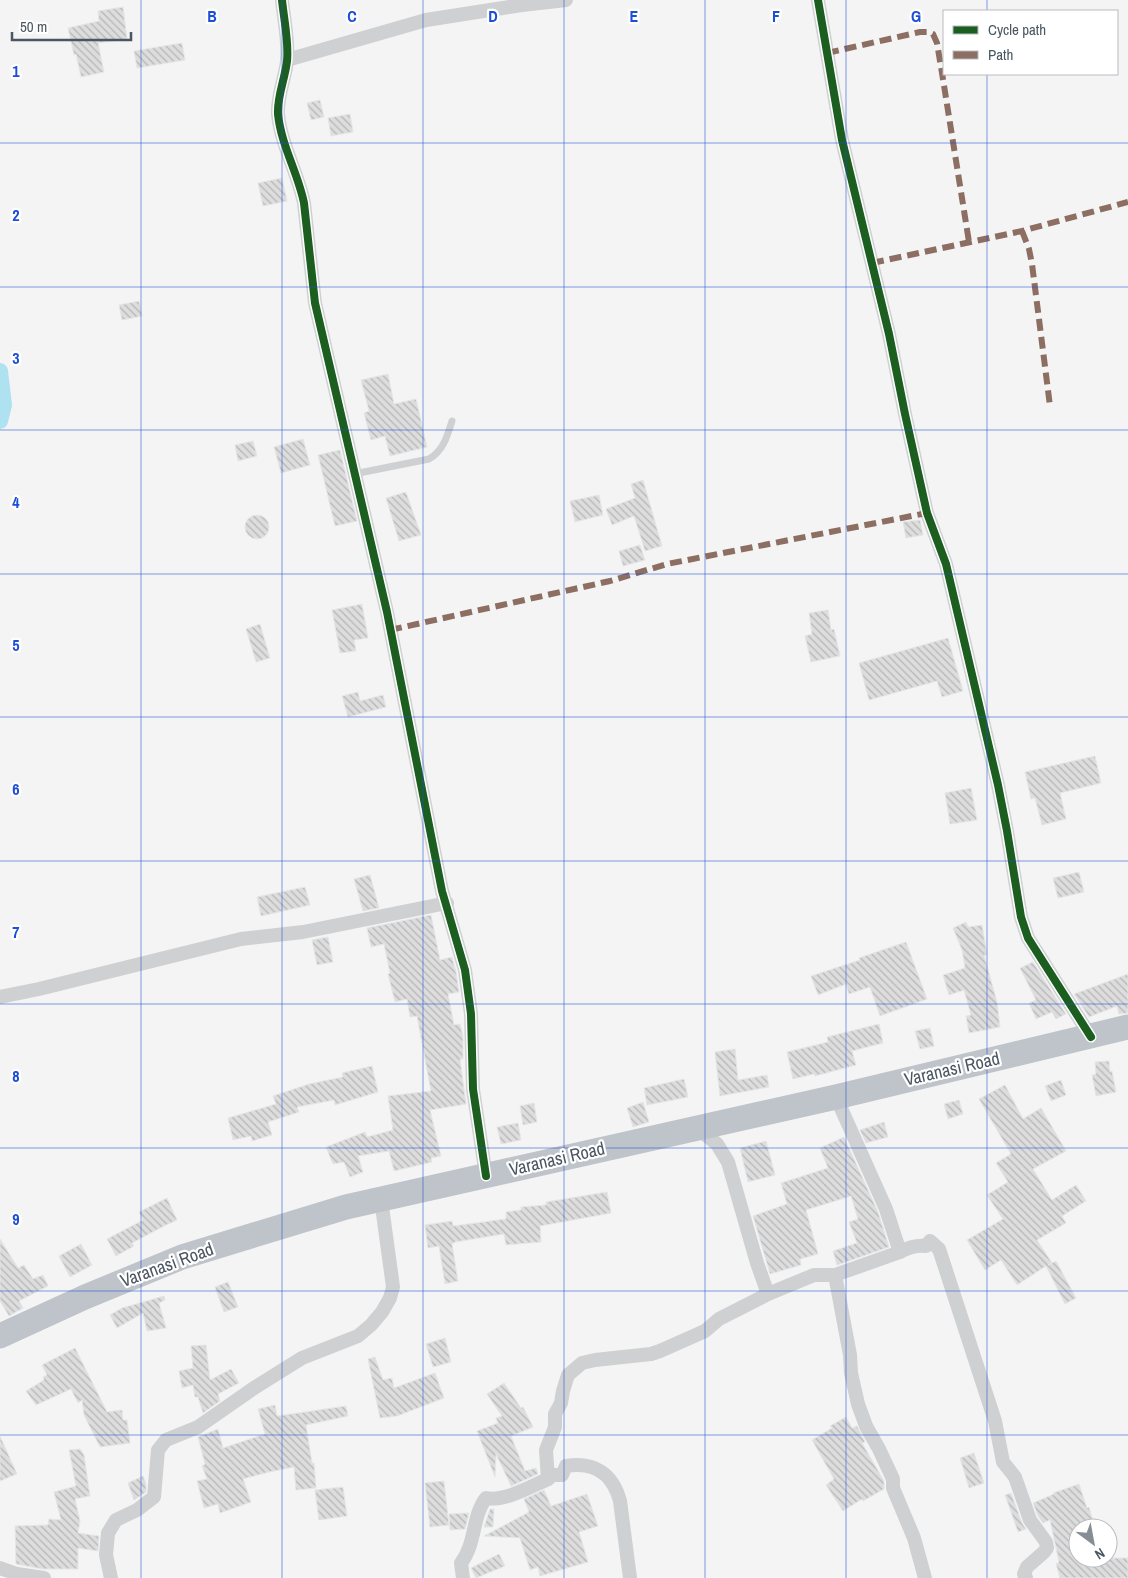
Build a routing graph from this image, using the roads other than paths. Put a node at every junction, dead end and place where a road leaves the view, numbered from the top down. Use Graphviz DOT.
graph roads {
  1 [pos="282,0"];
  2 [pos="566,0"];
  3 [pos="818,0"];
  4 [pos="287,60"];
  5 [pos="452,422"];
  6 [pos="354,474"];
  7 [pos="447,903"];
  8 [pos="0,996"];
  9 [pos="1128,1027"];
  10 [pos="1090,1037"];
  11 [pos="836,1097"];
  12 [pos="696,1128"];
  13 [pos="486,1176"];
  14 [pos="381,1199"];
  15 [pos="900,1252"];
  16 [pos="835,1275"];
  17 [pos="768,1294"];
  18 [pos="0,1336"];
  19 [pos="548,1479"];
  20 [pos="0,1568"];
  21 [pos="44,1578"];
  22 [pos="110,1578"];
  23 [pos="464,1578"];
  24 [pos="630,1578"];
  25 [pos="925,1578"];
  26 [pos="1026,1578"];
  1 -- 4 [label="street"];
  2 -- 4 [label="street"];
  3 -- 10 [label="street"];
  4 -- 6 [label="street"];
  5 -- 6 [label="lane"];
  6 -- 7 [label="street"];
  7 -- 8 [label="street"];
  7 -- 13 [label="street"];
  9 -- 10 [label="highway, Varanasi Road"];
  10 -- 11 [label="highway, Varanasi Road"];
  11 -- 12 [label="highway, Varanasi Road"];
  11 -- 15 [label="street"];
  12 -- 13 [label="highway, Varanasi Road"];
  12 -- 17 [label="street"];
  13 -- 14 [label="highway, Varanasi Road"];
  14 -- 18 [label="highway, Varanasi Road"];
  14 -- 22 [label="street"];
  15 -- 16 [label="street"];
  15 -- 26 [label="street"];
  16 -- 17 [label="street"];
  16 -- 25 [label="street"];
  17 -- 19 [label="street"];
  19 -- 23 [label="street"];
  19 -- 24 [label="street"];
  20 -- 21 [label="street"];
}
